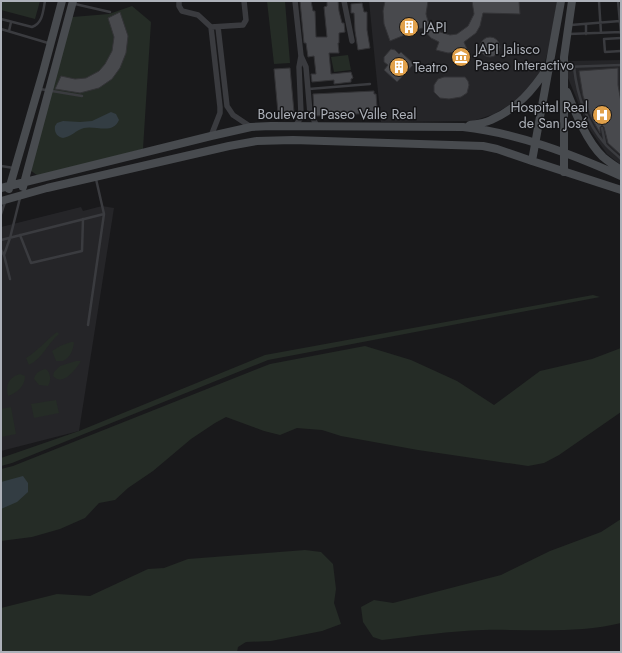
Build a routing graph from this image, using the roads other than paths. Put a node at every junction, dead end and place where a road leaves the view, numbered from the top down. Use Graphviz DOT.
graph roads {
  1 [pos="45,1"];
  2 [pos="62,1"];
  3 [pos="179,1"];
  4 [pos="244,1"];
  5 [pos="295,1"];
  6 [pos="344,1"];
  7 [pos="561,1"];
  8 [pos="572,1"];
  9 [pos="599,1"];
  10 [pos="618,1"];
  11 [pos="72,2"];
  12 [pos="110,12"];
  13 [pos="1,19"];
  14 [pos="620,21"];
  15 [pos="10,22"];
  16 [pos="600,23"];
  17 [pos="586,24"];
  18 [pos="568,25"];
  19 [pos="211,27"];
  20 [pos="218,27"];
  21 [pos="1,29"];
  22 [pos="9,31"];
  23 [pos="601,33"];
  24 [pos="621,33"];
  25 [pos="567,34"];
  26 [pos="586,34"];
  27 [pos="621,38"];
  28 [pos="352,41"];
  29 [pos="51,43"];
  30 [pos="621,51"];
  31 [pos="301,56"];
  32 [pos="550,63"];
  33 [pos="621,65"];
  34 [pos="564,67"];
  35 [pos="574,67"];
  36 [pos="43,72"];
  37 [pos="53,75"];
  38 [pos="370,84"];
  39 [pos="565,87"];
  40 [pos="38,88"];
  41 [pos="308,89"];
  42 [pos="48,90"];
  43 [pos="300,90"];
  44 [pos="82,96"];
  45 [pos="590,122"];
  46 [pos="295,126"];
  47 [pos="317,126"];
  48 [pos="582,126"];
  49 [pos="251,127"];
  50 [pos="463,127"];
  51 [pos="602,128"];
  52 [pos="211,136"];
  53 [pos="535,143"];
  54 [pos="605,144"];
  55 [pos="565,153"];
  56 [pos="621,159"];
  57 [pos="532,161"];
  58 [pos="1,166"];
  59 [pos="15,169"];
  60 [pos="621,170"];
  61 [pos="564,172"];
  62 [pos="96,177"];
  63 [pos="621,178"];
  64 [pos="24,183"];
  65 [pos="603,184"];
  66 [pos="10,186"];
  67 [pos="1,188"];
  68 [pos="621,190"];
  69 [pos="21,196"];
  70 [pos="4,200"];
  71 [pos="1,214"];
  72 [pos="104,214"];
  73 [pos="83,219"];
  74 [pos="20,235"];
  75 [pos="10,238"];
  76 [pos="1,240"];
  77 [pos="1,250"];
  78 [pos="4,255"];
  79 [pos="10,279"];
  80 [pos="88,325"];
  1 -- 15 [label="lane"];
  2 -- 29 [label="street"];
  3 -- 19 [label="street"];
  4 -- 20 [label="street"];
  5 -- 31 [label="street"];
  6 -- 28 [label="street"];
  7 -- 32 [label="street"];
  8 -- 18 [label="street"];
  9 -- 16 [label="lane"];
  10 -- 14 [label="lane"];
  11 -- 12 [label="lane"];
  11 -- 37 [label="street"];
  13 -- 15 [label="lane"];
  14 -- 16 [label="lane"];
  14 -- 24 [label="lane"];
  15 -- 22 [label="lane"];
  16 -- 17 [label="lane"];
  16 -- 23 [label="lane"];
  17 -- 18 [label="lane"];
  17 -- 26 [label="lane"];
  18 -- 25 [label="street"];
  19 -- 20 [label="street"];
  19 -- 52 [label="street"];
  20 -- 49 [label="street"];
  21 -- 22 [label="lane"];
  22 -- 29 [label="lane"];
  23 -- 24 [label="lane"];
  23 -- 26 [label="lane"];
  25 -- 26 [label="lane"];
  25 -- 34 [label="street"];
  27 -- 30 [label="lane"];
  29 -- 36 [label="street"];
  31 -- 41 [label="street"];
  31 -- 43 [label="street"];
  32 -- 50 [label="street"];
  32 -- 53 [label="street"];
  33 -- 35 [label="lane"];
  34 -- 35 [label="lane"];
  34 -- 39 [label="street"];
  35 -- 45 [label="lane"];
  36 -- 37 [label="street"];
  36 -- 40 [label="street"];
  37 -- 42 [label="street"];
  38 -- 41 [label="lane"];
  39 -- 48 [label="street"];
  39 -- 55 [label="street"];
  40 -- 42 [label="lane"];
  40 -- 59 [label="street"];
  41 -- 43 [label="street"];
  41 -- 47 [label="street"];
  42 -- 44 [label="lane"];
  42 -- 64 [label="street"];
  43 -- 46 [label="street"];
  45 -- 48 [label="lane"];
  45 -- 54 [label="lane"];
  46 -- 47 [label="street, Boulevard Paseo Valle Real"];
  46 -- 49 [label="street, Boulevard Paseo Valle Real"];
  47 -- 50 [label="street, Boulevard Paseo Valle Real"];
  48 -- 60 [label="street"];
  49 -- 52 [label="street, Boulevard Paseo Valle Real"];
  50 -- 53 [label="street, Boulevard Paseo Valle Real"];
  51 -- 54 [label="lane"];
  52 -- 64 [label="street, Boulevard Paseo Valle Real"];
  53 -- 55 [label="street, Boulevard Paseo Valle Real"];
  53 -- 57 [label="street"];
  54 -- 56 [label="lane"];
  55 -- 61 [label="street"];
  55 -- 63 [label="street, Boulevard Paseo Valle Real"];
  57 -- 61 [label="street, Boulevard Paseo Valle Real"];
  57 -- 62 [label="street, Boulevard Paseo Valle Real"];
  58 -- 59 [label="lane"];
  59 -- 66 [label="street"];
  61 -- 65 [label="street, Boulevard Paseo Valle Real"];
  62 -- 69 [label="street, Boulevard Paseo Valle Real"];
  62 -- 72 [label="lane"];
  63 -- 65 [label="street"];
  64 -- 66 [label="street, Boulevard Paseo Valle Real"];
  64 -- 69 [label="street"];
  65 -- 68 [label="street, Boulevard Paseo Valle Real"];
  66 -- 67 [label="street, Boulevard Paseo Valle Real"];
  66 -- 70 [label="street"];
  69 -- 70 [label="street, Boulevard Paseo Valle Real"];
  69 -- 75 [label="lane"];
  70 -- 71 [label="lane"];
  72 -- 73 [label="lane"];
  72 -- 80 [label="lane"];
  73 -- 74 [label="lane"];
  73 -- 74 [label="lane"];
  74 -- 75 [label="lane"];
  75 -- 76 [label="lane"];
  75 -- 78 [label="lane"];
  77 -- 78 [label="lane"];
  78 -- 79 [label="lane"];
}
